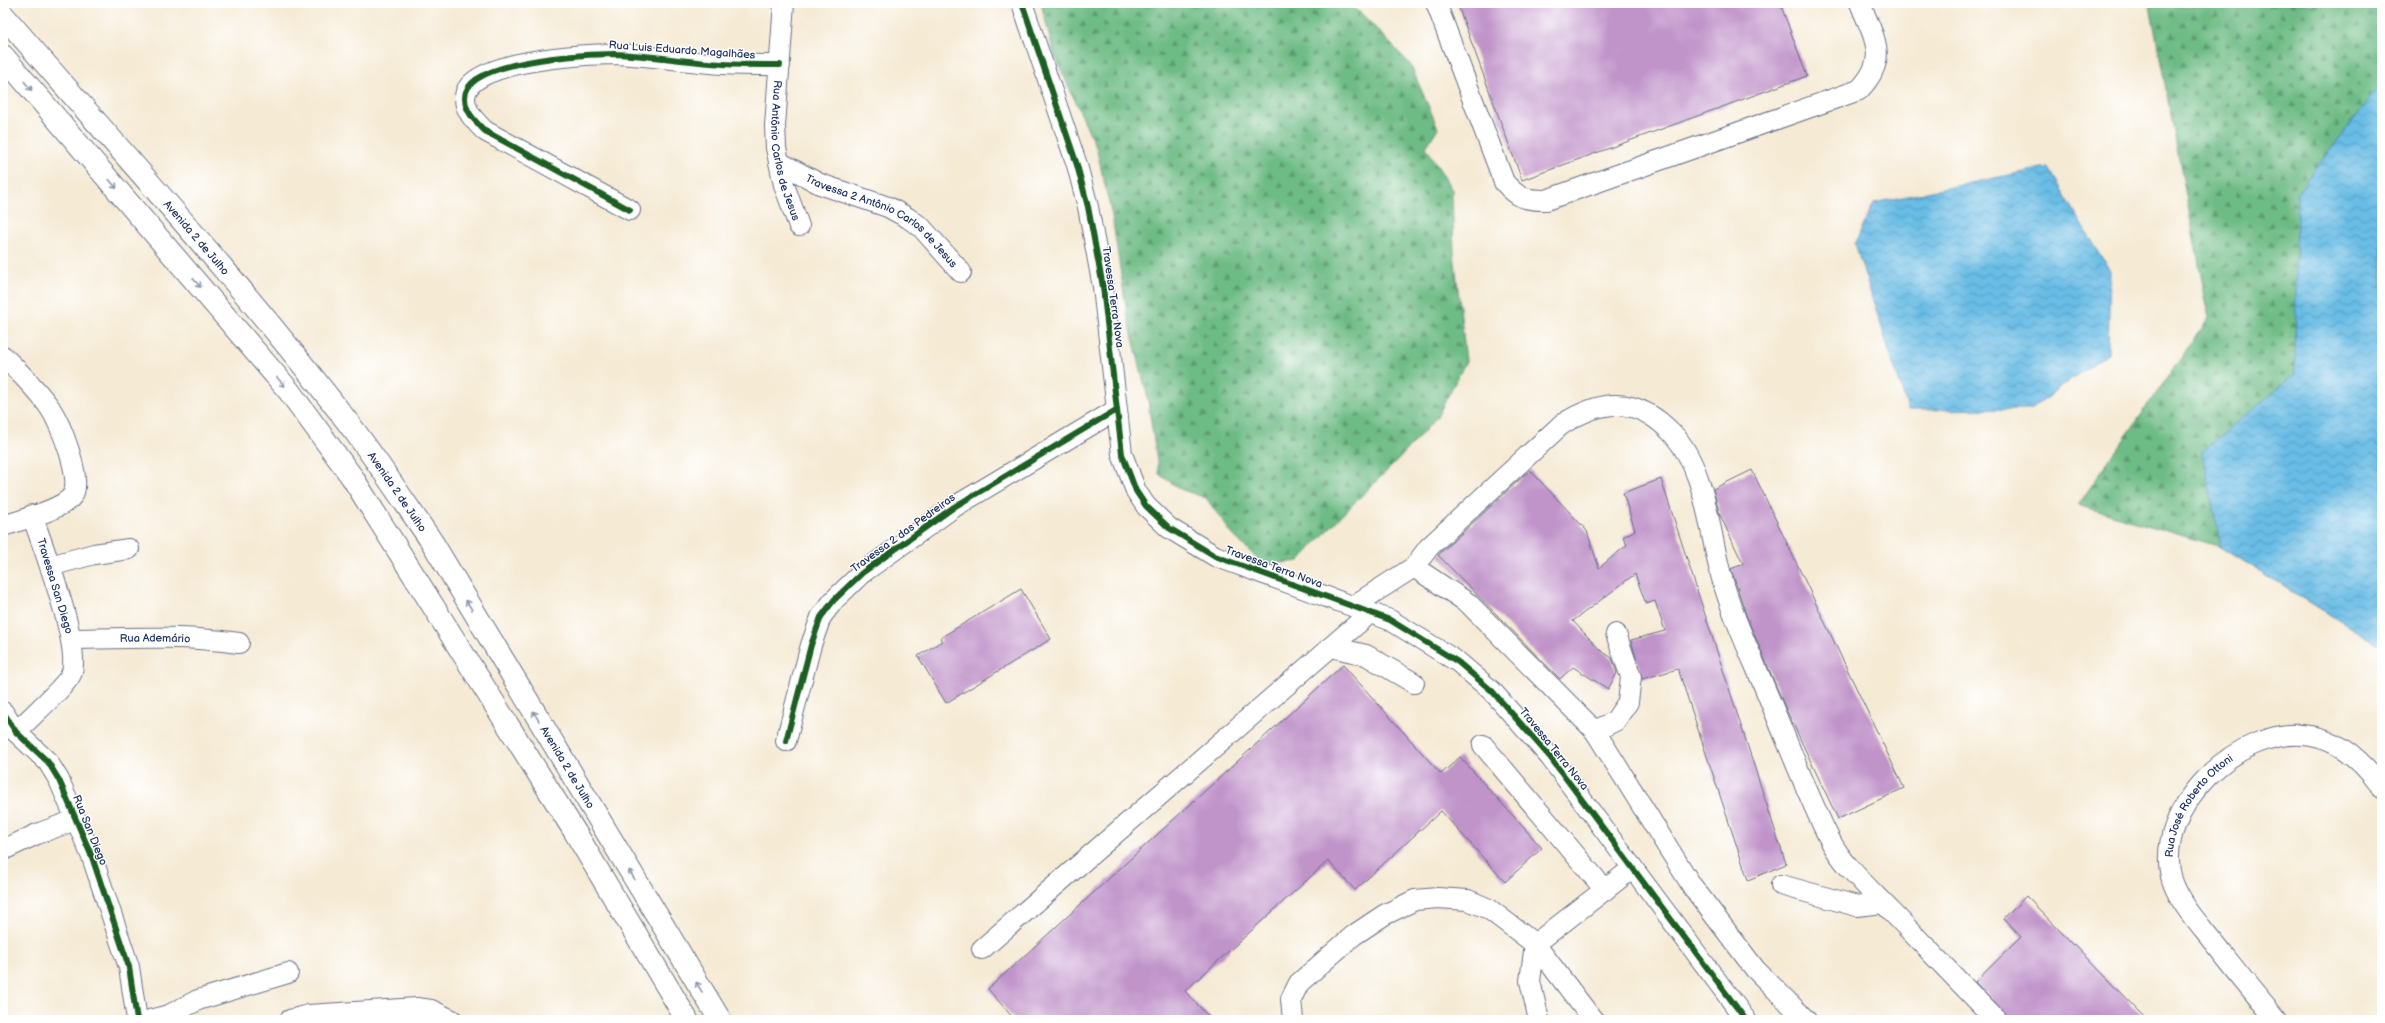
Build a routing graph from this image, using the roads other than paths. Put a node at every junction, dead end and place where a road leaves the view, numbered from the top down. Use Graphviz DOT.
graph roads {
  1 [pos="784,3"];
  2 [pos="1022,3"];
  3 [pos="1436,3"];
  4 [pos="1860,3"];
  5 [pos="3,15"];
  6 [pos="3,56"];
  7 [pos="780,65"];
  8 [pos="779,162"];
  9 [pos="630,210"];
  10 [pos="800,226"];
  11 [pos="961,272"];
  12 [pos="3,356"];
  13 [pos="1116,410"];
  14 [pos="32,515"];
  15 [pos="3,526"];
  16 [pos="129,549"];
  17 [pos="50,566"];
  18 [pos="1414,567"];
  19 [pos="1362,609"];
  20 [pos="1616,634"];
  21 [pos="71,640"];
  22 [pos="239,643"];
  23 [pos="1331,647"];
  24 [pos="1414,683"];
  25 [pos="3,712"];
  26 [pos="1595,731"];
  27 [pos="16,732"];
  28 [pos="786,741"];
  29 [pos="1483,745"];
  30 [pos="2382,788"];
  31 [pos="75,820"];
  32 [pos="3,850"];
  33 [pos="1633,868"];
  34 [pos="1781,885"];
  35 [pos="1605,890"];
  36 [pos="1883,903"];
  37 [pos="1535,944"];
  38 [pos="982,949"];
  39 [pos="288,972"];
  40 [pos="137,1020"];
  41 [pos="150,1020"];
  42 [pos="290,1020"];
  43 [pos="452,1020"];
  44 [pos="687,1020"];
  45 [pos="720,1020"];
  46 [pos="1293,1020"];
  47 [pos="1539,1020"];
  48 [pos="1593,1020"];
  49 [pos="1746,1020"];
  50 [pos="1806,1020"];
  51 [pos="1996,1020"];
  52 [pos="2277,1020"];
  1 -- 7 [label="street, Rua Antônio Carlos de Jesus"];
  2 -- 13 [label="street, Travessa Terra Nova"];
  3 -- 4 [label="street"];
  45 -- 5 [label="main road, Avenida 2 de Julho, one-way"];
  6 -- 44 [label="main road, one-way"];
  7 -- 8 [label="street, Rua Antônio Carlos de Jesus"];
  7 -- 9 [label="street, Rua Luis Eduardo Magalhães"];
  8 -- 10 [label="street, Rua Antônio Carlos de Jesus"];
  8 -- 11 [label="street, Travessa 2 Antônio Carlos de Jesus"];
  12 -- 14 [label="street"];
  13 -- 19 [label="street, Travessa Terra Nova"];
  13 -- 28 [label="street, Travessa 2 das Pedreiras"];
  14 -- 15 [label="street"];
  14 -- 17 [label="street, Travessa San Diego"];
  16 -- 17 [label="street"];
  17 -- 21 [label="street, Travessa San Diego"];
  18 -- 19 [label="street"];
  18 -- 26 [label="street"];
  18 -- 36 [label="street"];
  19 -- 23 [label="street"];
  19 -- 33 [label="street, Travessa Terra Nova"];
  20 -- 26 [label="street"];
  21 -- 22 [label="street, Rua Ademário"];
  21 -- 27 [label="street, Travessa San Diego"];
  23 -- 24 [label="street"];
  23 -- 38 [label="street"];
  25 -- 27 [label="street, Rua San Diego"];
  26 -- 50 [label="street"];
  27 -- 31 [label="street, Rua San Diego"];
  29 -- 35 [label="street"];
  30 -- 52 [label="street, Rua José Roberto Ottoni"];
  31 -- 32 [label="street"];
  31 -- 40 [label="street, Rua San Diego"];
  33 -- 35 [label="street"];
  33 -- 49 [label="street, Travessa Terra Nova"];
  34 -- 36 [label="street"];
  35 -- 37 [label="street"];
  36 -- 51 [label="street"];
  37 -- 46 [label="street"];
  37 -- 47 [label="street"];
  37 -- 48 [label="street"];
  39 -- 41 [label="street"];
  42 -- 43 [label="street"];
}
